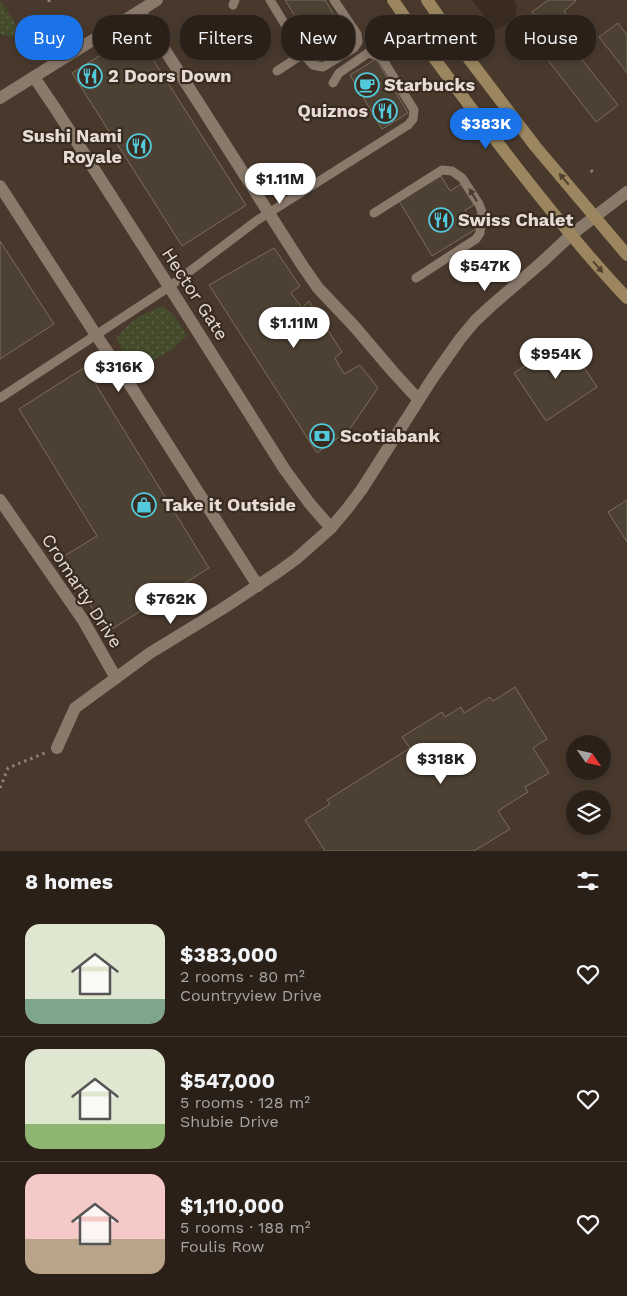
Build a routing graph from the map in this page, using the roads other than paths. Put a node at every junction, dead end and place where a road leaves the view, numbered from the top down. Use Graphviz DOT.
graph roads {
  1 [pos="157,0"];
  2 [pos="270,0"];
  3 [pos="334,0"];
  4 [pos="393,0"];
  5 [pos="426,0"];
  6 [pos="140,11"];
  7 [pos="344,15"];
  8 [pos="281,18"];
  9 [pos="355,31"];
  10 [pos="355,46"];
  11 [pos="294,60"];
  12 [pos="308,60"];
  13 [pos="334,60"];
  14 [pos="277,71"];
  15 [pos="34,77"];
  16 [pos="333,83"];
  17 [pos="2,92"];
  18 [pos="0,186"];
  19 [pos="627,192"];
  20 [pos="269,213"];
  21 [pos="374,213"];
  22 [pos="594,216"];
  23 [pos="571,235"];
  24 [pos="627,256"];
  25 [pos="416,278"];
  26 [pos="169,287"];
  27 [pos="627,298"];
  28 [pos="96,335"];
  29 [pos="0,398"];
  30 [pos="418,399"];
  31 [pos="0,500"];
  32 [pos="331,528"];
  33 [pos="258,586"];
  34 [pos="116,678"];
  35 [pos="57,748"];
  1 -- 6 [label="street"];
  2 -- 8 [label="lane"];
  3 -- 7 [label="lane"];
  4 -- 23 [label="street"];
  22 -- 5 [label="street, one-way"];
  6 -- 15 [label="street"];
  6 -- 20 [label="street"];
  9 -- 10 [label="lane"];
  11 -- 14 [label="lane"];
  12 -- 13 [label="lane"];
  15 -- 17 [label="street"];
  15 -- 26 [label="street, Hector Gate"];
  16 -- 20 [label="lane"];
  18 -- 28 [label="street"];
  19 -- 22 [label="street"];
  20 -- 26 [label="lane"];
  20 -- 30 [label="street"];
  25 -- 21 [label="lane, one-way"];
  22 -- 23 [label="street"];
  22 -- 24 [label="street"];
  23 -- 27 [label="street, one-way"];
  23 -- 30 [label="street"];
  26 -- 28 [label="lane"];
  26 -- 32 [label="street, Hector Gate"];
  28 -- 29 [label="lane"];
  28 -- 33 [label="street"];
  30 -- 32 [label="street"];
  31 -- 34 [label="street, Cromarty Drive"];
  32 -- 33 [label="street"];
  33 -- 34 [label="street"];
  34 -- 35 [label="street"];
}
